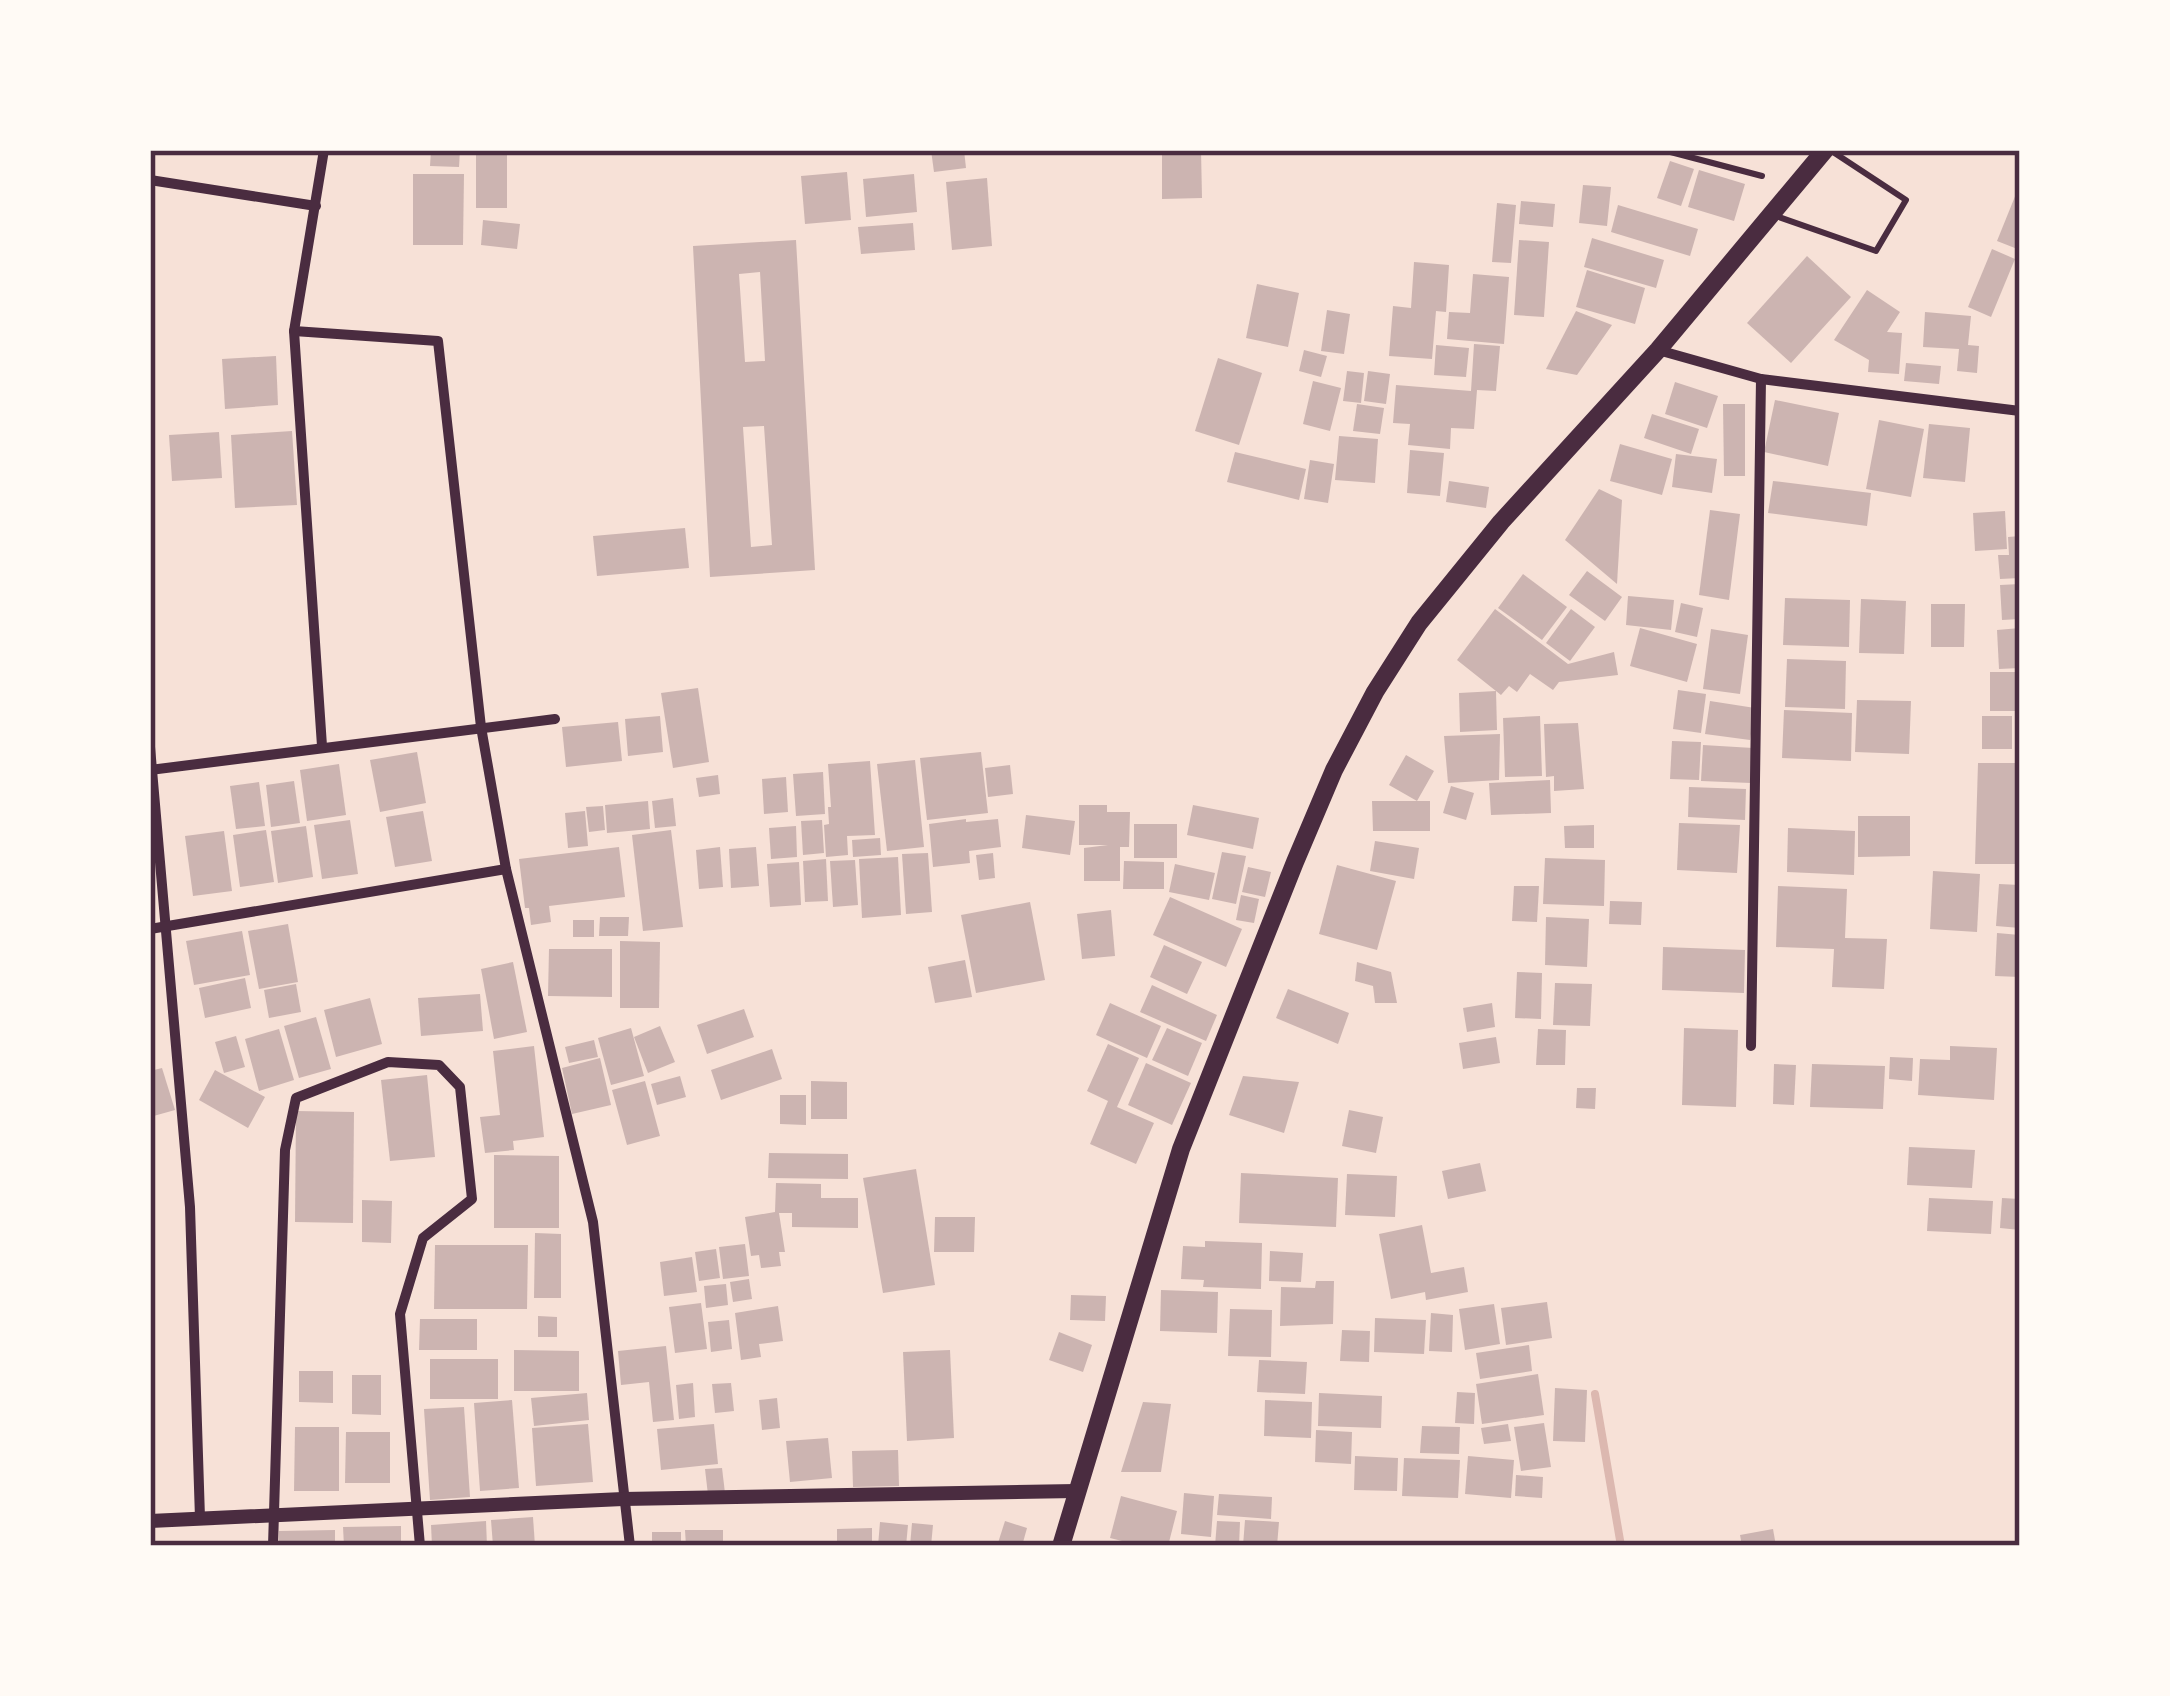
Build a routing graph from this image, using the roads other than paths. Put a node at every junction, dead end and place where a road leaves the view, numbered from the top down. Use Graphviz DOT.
graph roads {
  1 [pos="324,150"];
  2 [pos="1663,150"];
  3 [pos="1828,150"];
  4 [pos="1762,176"];
  5 [pos="150,180"];
  6 [pos="316,206"];
  7 [pos="1773,215"];
  8 [pos="295,332"];
  9 [pos="1658,350"];
  10 [pos="1761,379"];
  11 [pos="2020,411"];
  12 [pos="556,718"];
  13 [pos="481,727"];
  14 [pos="322,746"];
  15 [pos="150,747"];
  16 [pos="151,770"];
  17 [pos="506,869"];
  18 [pos="167,926"];
  19 [pos="150,929"];
  20 [pos="1750,1046"];
  21 [pos="1076,1491"];
  22 [pos="623,1499"];
  23 [pos="418,1508"];
  24 [pos="271,1513"];
  25 [pos="200,1518"];
  26 [pos="150,1521"];
  27 [pos="273,1546"];
  28 [pos="420,1546"];
  29 [pos="630,1546"];
  30 [pos="1061,1546"];
  1 -- 6 [label="street"];
  2 -- 4 [label="lane"];
  3 -- 7 [label="main road"];
  3 -- 7 [label="lane"];
  5 -- 6 [label="street"];
  6 -- 8 [label="street"];
  7 -- 9 [label="main road"];
  8 -- 13 [label="street"];
  8 -- 14 [label="street"];
  9 -- 10 [label="street"];
  9 -- 21 [label="main road"];
  10 -- 11 [label="street"];
  10 -- 20 [label="street"];
  12 -- 13 [label="street"];
  13 -- 14 [label="street"];
  13 -- 17 [label="street"];
  14 -- 16 [label="street"];
  15 -- 16 [label="street"];
  16 -- 18 [label="street"];
  17 -- 18 [label="street"];
  17 -- 22 [label="street"];
  18 -- 19 [label="street"];
  18 -- 25 [label="street"];
  21 -- 22 [label="street"];
  21 -- 30 [label="main road"];
  22 -- 23 [label="street"];
  22 -- 29 [label="street"];
  23 -- 24 [label="street"];
  23 -- 24 [label="street"];
  23 -- 28 [label="street"];
  24 -- 25 [label="street"];
  24 -- 27 [label="street"];
  25 -- 26 [label="street"];
}
